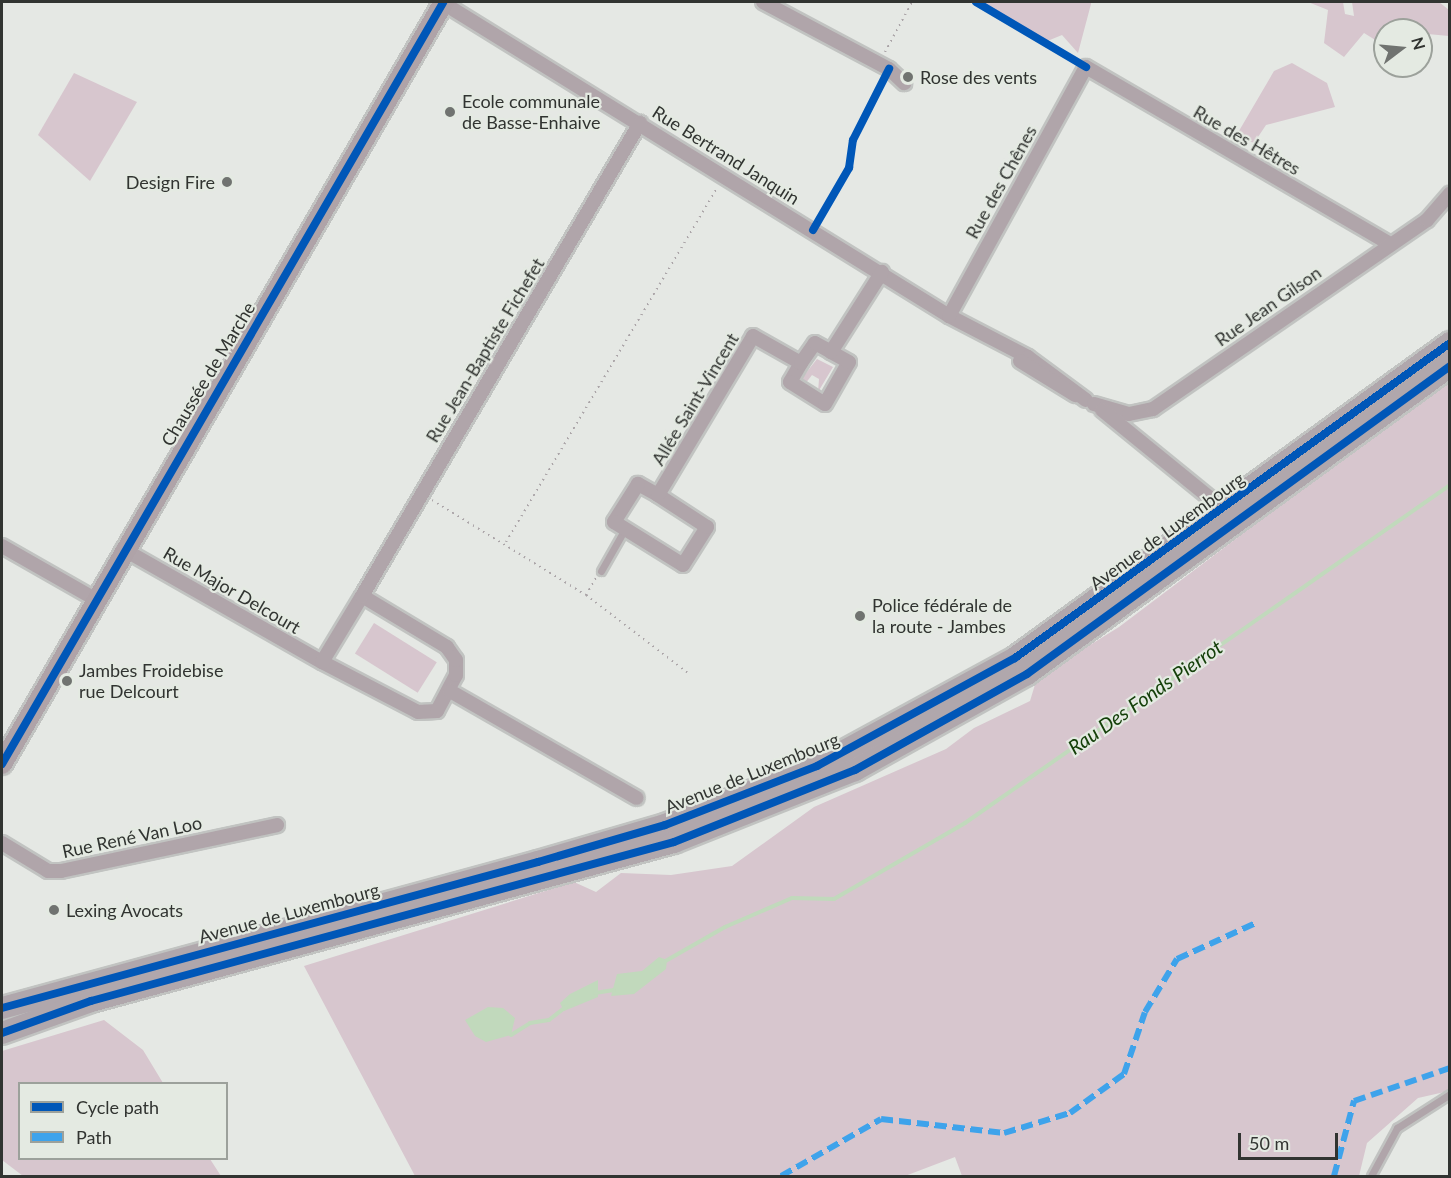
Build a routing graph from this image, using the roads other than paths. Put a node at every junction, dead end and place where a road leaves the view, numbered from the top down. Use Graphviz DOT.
graph roads {
  1 [pos="443,2"];
  2 [pos="763,2"];
  3 [pos="1086,67"];
  4 [pos="904,83"];
  5 [pos="640,123"];
  6 [pos="1449,194"];
  7 [pos="1390,244"];
  8 [pos="882,273"];
  9 [pos="949,316"];
  10 [pos="1449,343"];
  11 [pos="831,352"];
  12 [pos="801,363"];
  13 [pos="1449,366"];
  14 [pos="1090,402"];
  15 [pos="658,495"];
  16 [pos="1230,515"];
  17 [pos="625,529"];
  18 [pos="2,546"];
  19 [pos="123,549"];
  20 [pos="601,571"];
  21 [pos="362,596"];
  22 [pos="94,599"];
  23 [pos="322,662"];
  24 [pos="450,691"];
  25 [pos="2,764"];
  26 [pos="637,798"];
  27 [pos="277,825"];
  28 [pos="2,843"];
  29 [pos="2,1008"];
  30 [pos="2,1033"];
  31 [pos="1449,1094"];
  32 [pos="1371,1176"];
  1 -- 5 [label="street, Rue Bertrand Janquin"];
  1 -- 19 [label="main road, Chaussée de Marche"];
  2 -- 4 [label="street"];
  3 -- 7 [label="street, Rue des Hêtres"];
  3 -- 9 [label="street, Rue des Chênes"];
  5 -- 8 [label="street, Rue Bertrand Janquin"];
  5 -- 21 [label="street, Rue Jean-Baptiste Fichefet"];
  6 -- 7 [label="street, Rue Jean Gilson"];
  7 -- 14 [label="street, Rue Jean Gilson"];
  8 -- 9 [label="street, Rue Bertrand Janquin"];
  8 -- 11 [label="street"];
  9 -- 14 [label="street, Rue Bertrand Janquin"];
  10 -- 16 [label="main road, Avenue de Luxembourg"];
  11 -- 12 [label="street"];
  11 -- 12 [label="street"];
  12 -- 15 [label="street, Allée Saint-Vincent"];
  13 -- 16 [label="main road, Avenue de Luxembourg"];
  14 -- 16 [label="street, Rue Bertrand Janquin"];
  15 -- 17 [label="street, Allée Saint-Vincent"];
  15 -- 17 [label="street, Allée Saint-Vincent"];
  16 -- 29 [label="main road, Avenue de Luxembourg"];
  16 -- 30 [label="main road, Avenue de Luxembourg"];
  17 -- 20 [label="lane"];
  18 -- 22 [label="street"];
  19 -- 22 [label="main road, Chaussée de Marche"];
  19 -- 23 [label="street, Rue Major Delcourt"];
  21 -- 23 [label="street, Rue Jean-Baptiste Fichefet"];
  21 -- 24 [label="street"];
  22 -- 25 [label="main road, Chaussée de Marche"];
  23 -- 24 [label="street, Rue Major Delcourt"];
  24 -- 26 [label="street"];
  27 -- 28 [label="street, Rue René Van Loo"];
  31 -- 32 [label="lane"];
}
